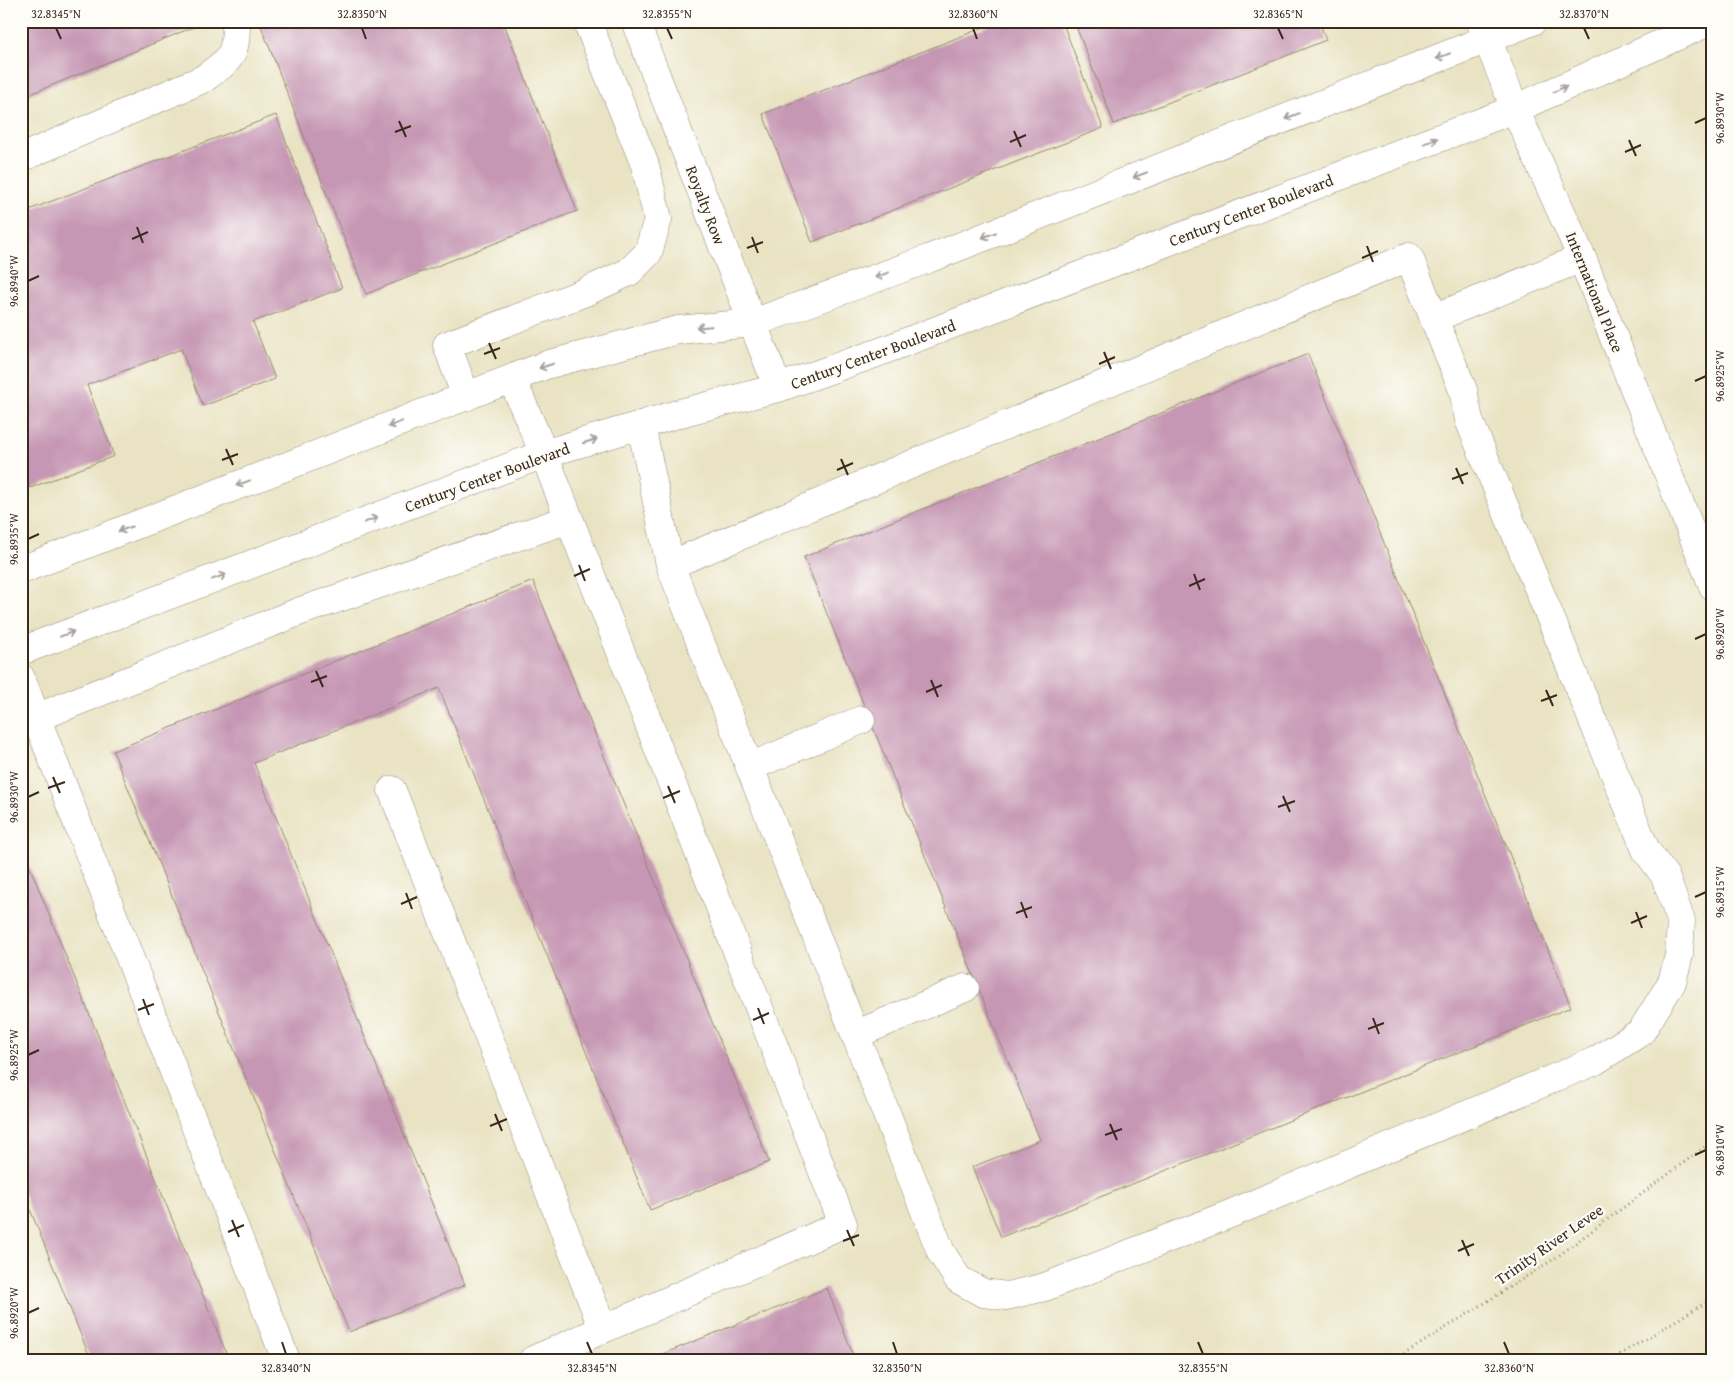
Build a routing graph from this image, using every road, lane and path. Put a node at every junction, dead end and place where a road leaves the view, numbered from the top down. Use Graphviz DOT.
graph roads {
  1 [pos="236,21"];
  2 [pos="587,21"];
  3 [pos="635,21"];
  4 [pos="1533,21"];
  5 [pos="1711,21"];
  6 [pos="1484,30"];
  7 [pos="662,92"];
  8 [pos="622,107"];
  9 [pos="1515,109"];
  10 [pos="21,158"];
  11 [pos="1582,258"];
  12 [pos="1434,318"];
  13 [pos="752,323"];
  14 [pos="512,379"];
  15 [pos="778,388"];
  16 [pos="466,397"];
  17 [pos="641,425"];
  18 [pos="544,454"];
  19 [pos="569,519"];
  20 [pos="670,565"];
  21 [pos="21,570"];
  22 [pos="1709,575"];
  23 [pos="21,652"];
  24 [pos="21,678"];
  25 [pos="861,720"];
  26 [pos="29,721"];
  27 [pos="750,767"];
  28 [pos="392,790"];
  29 [pos="965,988"];
  30 [pos="855,1034"];
  31 [pos="1713,1141"];
  32 [pos="1713,1298"];
  33 [pos="603,1329"];
  34 [pos="286,1360"];
  35 [pos="533,1360"];
  36 [pos="1395,1360"];
  37 [pos="1610,1360"];
  1 -- 10 [label="street"];
  2 -- 8 [label="street"];
  3 -- 7 [label="street, Royalty Row"];
  4 -- 6 [label="street"];
  9 -- 5 [label="street, Century Center Boulevard, one-way"];
  6 -- 9 [label="street, International Place"];
  6 -- 13 [label="street, one-way"];
  7 -- 8 [label="street"];
  7 -- 13 [label="street, Royalty Row"];
  8 -- 16 [label="street"];
  9 -- 11 [label="street, International Place"];
  15 -- 9 [label="street, Century Center Boulevard, one-way"];
  11 -- 12 [label="street"];
  11 -- 22 [label="street, International Place"];
  12 -- 20 [label="street"];
  12 -- 30 [label="street"];
  13 -- 14 [label="street, one-way"];
  13 -- 15 [label="street, Royalty Row"];
  14 -- 16 [label="street"];
  14 -- 18 [label="street"];
  15 -- 17 [label="street, Century Center Boulevard"];
  16 -- 21 [label="street, one-way"];
  18 -- 17 [label="street, Century Center Boulevard, one-way"];
  17 -- 20 [label="street"];
  18 -- 19 [label="street"];
  23 -- 18 [label="street, Century Center Boulevard, one-way"];
  19 -- 26 [label="street"];
  19 -- 33 [label="street"];
  20 -- 27 [label="street"];
  24 -- 26 [label="street"];
  25 -- 27 [label="street"];
  26 -- 34 [label="street"];
  27 -- 30 [label="street"];
  28 -- 33 [label="street"];
  29 -- 30 [label="street"];
  31 -- 36 [label="path, Trinity River Levee"];
  32 -- 37 [label="path"];
  33 -- 35 [label="street"];
}
